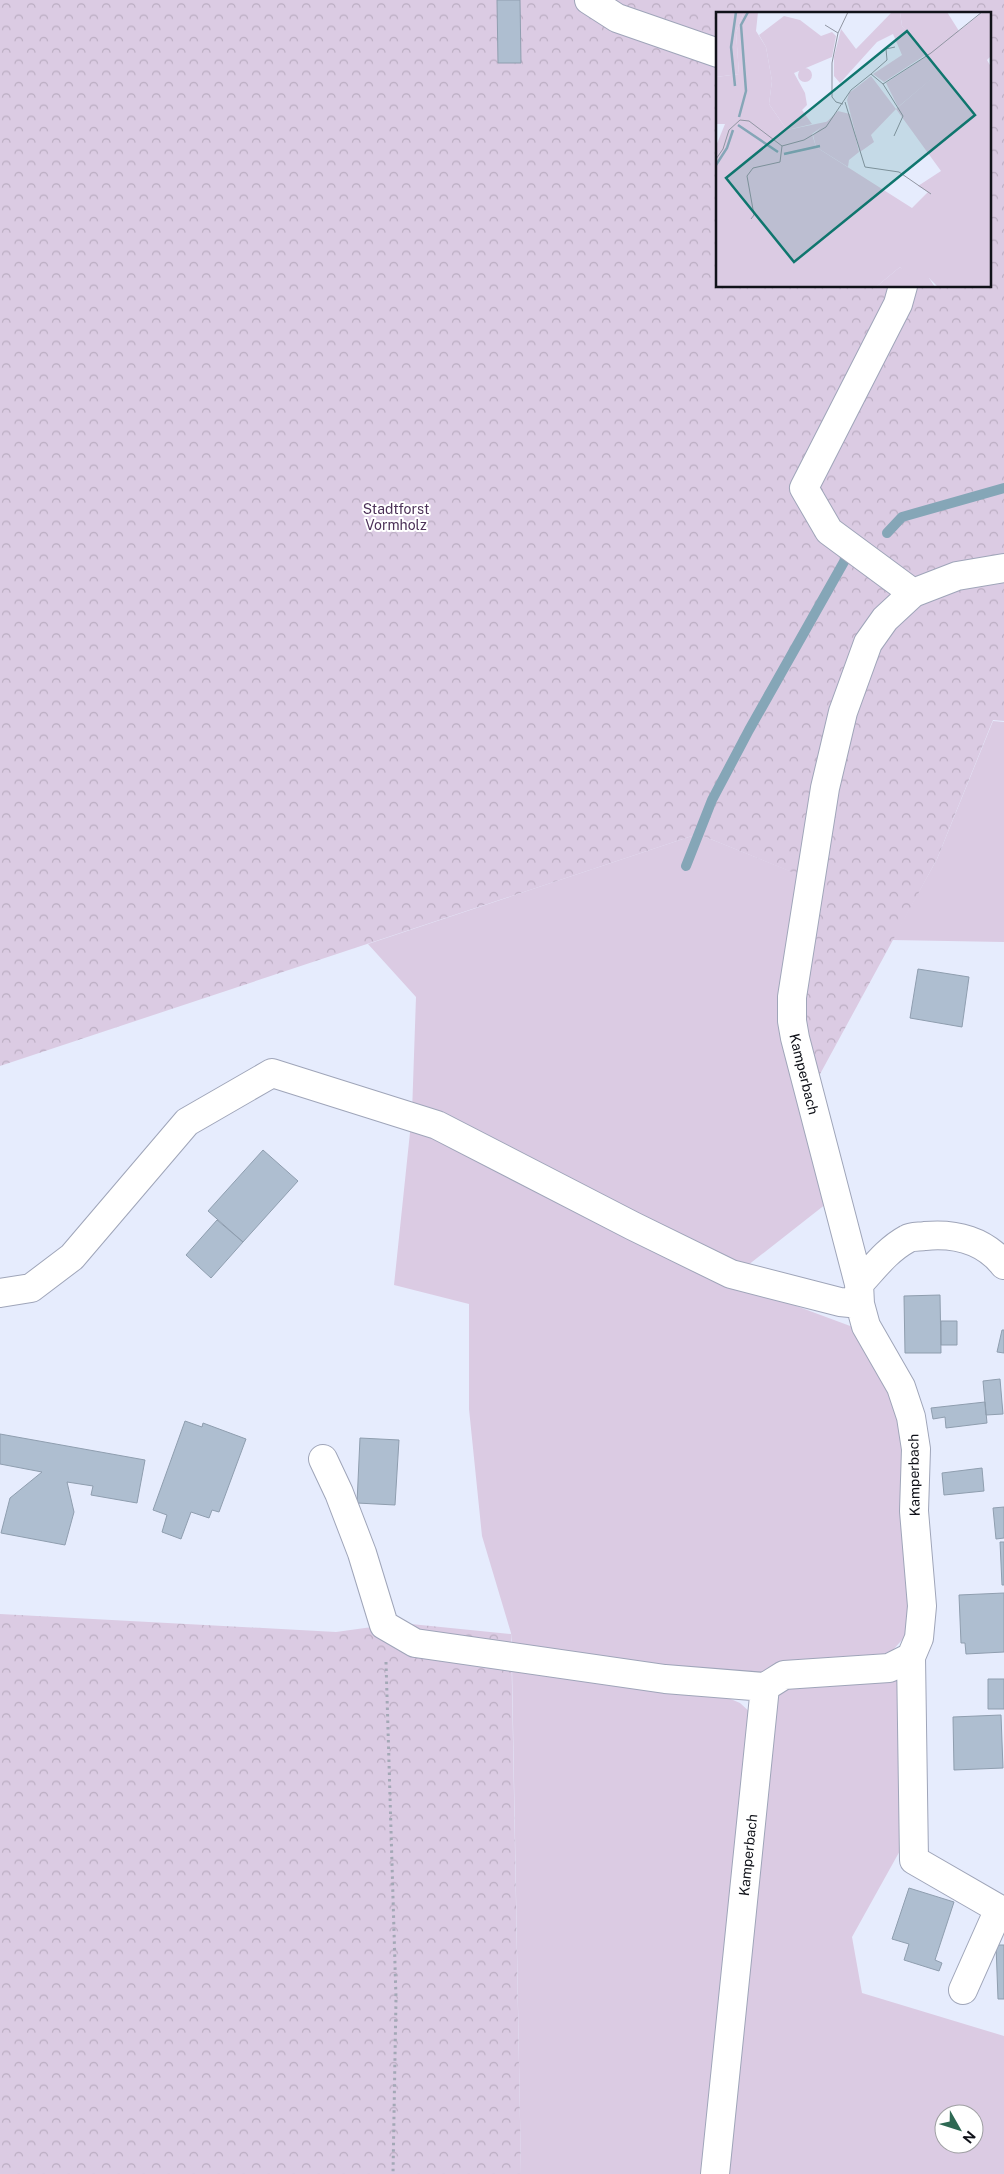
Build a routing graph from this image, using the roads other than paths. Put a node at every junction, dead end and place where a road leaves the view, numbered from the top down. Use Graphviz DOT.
graph roads {
  1 [pos="589,0"];
  2 [pos="716,52"];
  3 [pos="902,288"];
  4 [pos="1004,568"];
  5 [pos="913,593"];
  6 [pos="1004,1265"];
  7 [pos="0,1293"];
  8 [pos="859,1294"];
  9 [pos="323,1459"];
  10 [pos="911,1656"];
  11 [pos="765,1687"];
  12 [pos="963,1990"];
  13 [pos="715,2174"];
  1 -- 2 [label="street"];
  3 -- 5 [label="street"];
  4 -- 5 [label="street, Kamperbach"];
  5 -- 8 [label="street, Kamperbach"];
  6 -- 8 [label="street"];
  7 -- 8 [label="street"];
  8 -- 10 [label="street, Kamperbach"];
  9 -- 11 [label="street"];
  10 -- 11 [label="street"];
  10 -- 12 [label="street, Kamperbach"];
  11 -- 13 [label="street, Kamperbach"];
}
